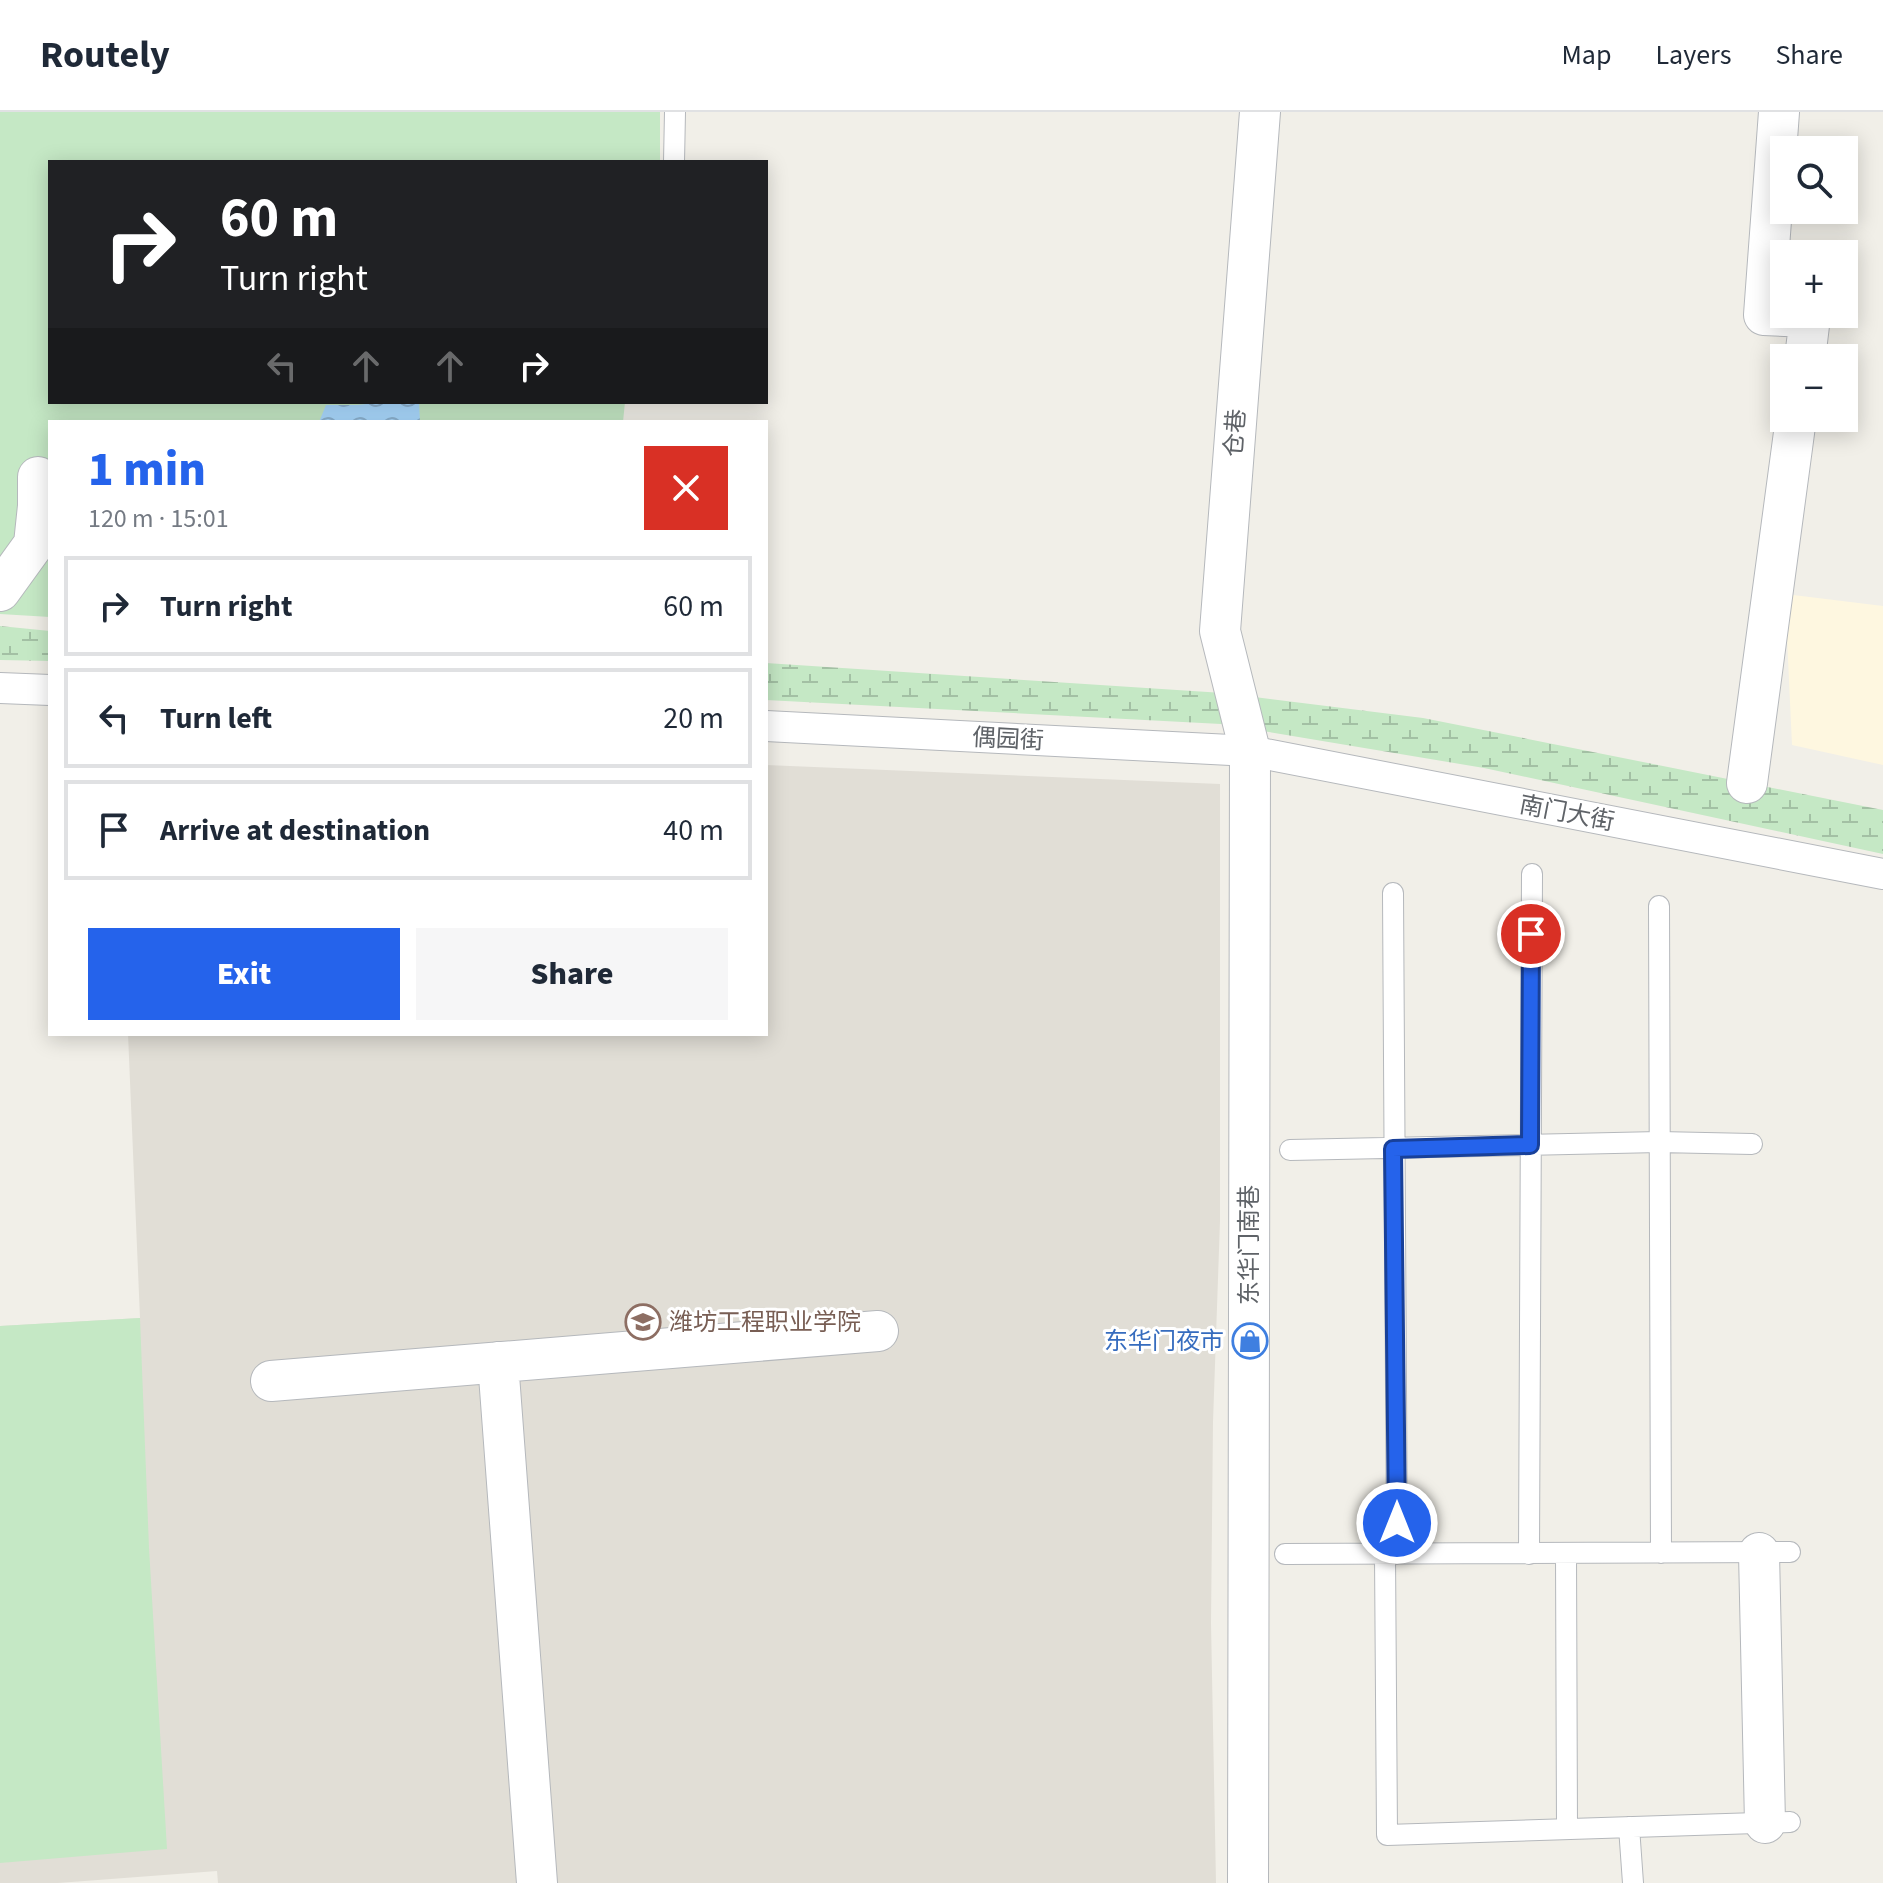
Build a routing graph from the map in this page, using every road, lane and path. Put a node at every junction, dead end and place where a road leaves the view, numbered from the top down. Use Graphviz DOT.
graph roads {
  1 [pos="675,112"];
  2 [pos="1260,112"];
  3 [pos="1779,112"];
  4 [pos="674,160"];
  5 [pos="1807,344"];
  6 [pos="1794,432"];
  7 [pos="38,477"];
  8 [pos="0,591"];
  9 [pos="0,688"];
  10 [pos="48,690"];
  11 [pos="768,726"];
  12 [pos="1250,751"];
  13 [pos="1747,783"];
  14 [pos="1532,874"];
  15 [pos="1883,874"];
  16 [pos="1393,893"];
  17 [pos="1659,906"];
  18 [pos="1659,1142"];
  19 [pos="1752,1144"];
  20 [pos="1530,1145"];
  21 [pos="1393,1149"];
  22 [pos="1290,1150"];
  23 [pos="878,1331"];
  24 [pos="498,1362"];
  25 [pos="271,1381"];
  26 [pos="1774,1552"];
  27 [pos="1661,1553"];
  28 [pos="1285,1554"];
  29 [pos="1529,1554"];
  30 [pos="1566,1554"];
  31 [pos="1391,1555"];
  32 [pos="1778,1822"];
  33 [pos="1629,1827"];
  34 [pos="1567,1829"];
  35 [pos="537,1883"];
  36 [pos="1248,1883"];
  37 [pos="1633,1883"];
  1 -- 4 [label="lane"];
  2 -- 12 [label="street, 仓巷"];
  3 -- 5 [label="street"];
  6 -- 13 [label="street"];
  7 -- 8 [label="street"];
  9 -- 10 [label="street"];
  11 -- 12 [label="street, 偶园街"];
  12 -- 15 [label="street, 南门大街"];
  12 -- 36 [label="street, 东华门南巷"];
  14 -- 20 [label="lane"];
  16 -- 21 [label="lane"];
  17 -- 18 [label="lane"];
  18 -- 19 [label="lane"];
  18 -- 20 [label="lane"];
  18 -- 27 [label="lane"];
  20 -- 21 [label="lane"];
  20 -- 29 [label="lane"];
  21 -- 22 [label="lane"];
  21 -- 31 [label="lane"];
  23 -- 24 [label="street"];
  24 -- 25 [label="street"];
  24 -- 35 [label="street"];
  26 -- 27 [label="lane"];
  26 -- 32 [label="street"];
  27 -- 30 [label="lane"];
  28 -- 31 [label="lane"];
  29 -- 30 [label="lane"];
  29 -- 31 [label="lane"];
  30 -- 34 [label="lane"];
  31 -- 34 [label="lane"];
  32 -- 33 [label="lane"];
  33 -- 34 [label="lane"];
  33 -- 37 [label="lane"];
}
